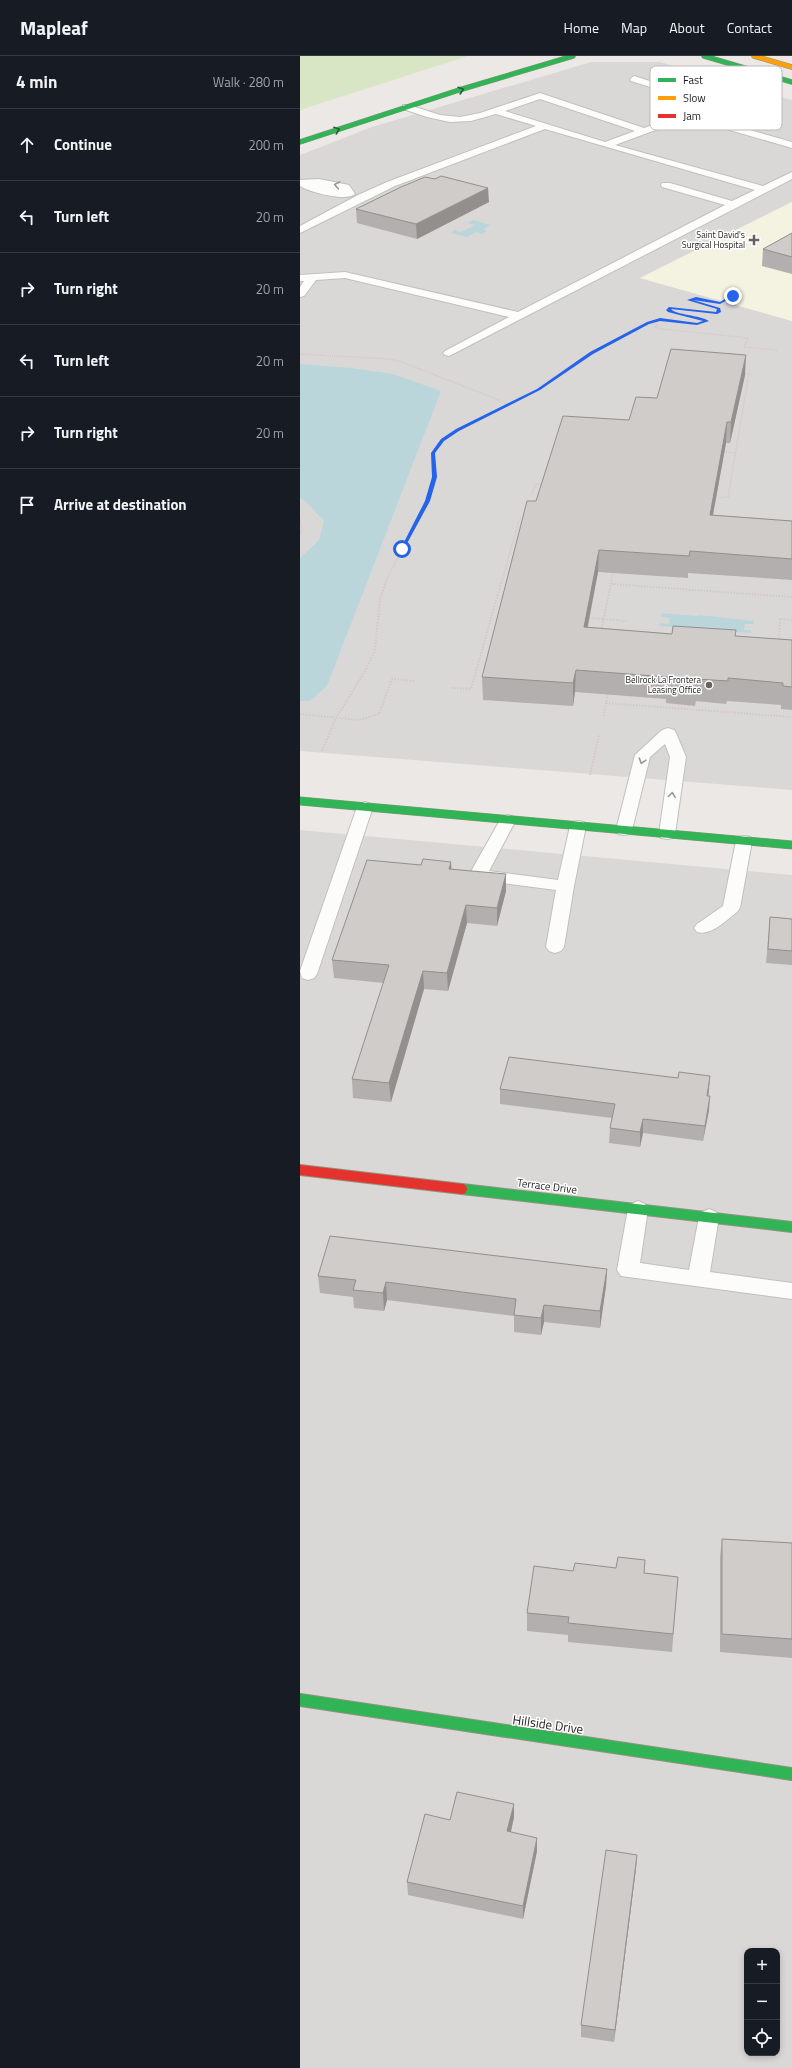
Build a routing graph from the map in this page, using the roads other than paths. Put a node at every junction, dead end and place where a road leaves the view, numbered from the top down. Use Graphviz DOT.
graph roads {
  1 [pos="573,56"];
  2 [pos="704,56"];
  3 [pos="754,56"];
  4 [pos="738,66"];
  5 [pos="792,67"];
  6 [pos="634,79"];
  7 [pos="782,79"];
  8 [pos="792,82"];
  9 [pos="650,84"];
  10 [pos="406,107"];
  11 [pos="496,111"];
  12 [pos="545,126"];
  13 [pos="650,129"];
  14 [pos="740,130"];
  15 [pos="645,131"];
  16 [pos="300,142"];
  17 [pos="605,145"];
  18 [pos="792,145"];
  19 [pos="792,175"];
  20 [pos="300,183"];
  21 [pos="666,185"];
  22 [pos="764,189"];
  23 [pos="362,197"];
  24 [pos="734,205"];
  25 [pos="300,230"];
  26 [pos="313,277"];
  27 [pos="300,278"];
  28 [pos="300,294"];
  29 [pos="519,316"];
  30 [pos="449,353"];
  31 [pos="300,801"];
  32 [pos="365,807"];
  33 [pos="508,820"];
  34 [pos="578,826"];
  35 [pos="624,830"];
  36 [pos="667,834"];
  37 [pos="744,841"];
  38 [pos="792,845"];
  39 [pos="565,886"];
  40 [pos="703,928"];
  41 [pos="555,947"];
  42 [pos="308,974"];
  43 [pos="300,1170"];
  44 [pos="638,1209"];
  45 [pos="709,1217"];
  46 [pos="792,1227"];
  47 [pos="698,1279"];
  48 [pos="792,1291"];
  49 [pos="300,1700"];
  50 [pos="792,1774"];
  10 -- 1 [label="main road, one-way"];
  2 -- 4 [label="main road"];
  3 -- 5 [label="main road"];
  6 -- 9 [label="lane"];
  7 -- 8 [label="main road"];
  10 -- 11 [label="lane"];
  16 -- 10 [label="main road, one-way"];
  11 -- 12 [label="lane"];
  11 -- 15 [label="lane"];
  12 -- 17 [label="lane"];
  12 -- 23 [label="lane"];
  13 -- 15 [label="lane"];
  14 -- 18 [label="lane"];
  15 -- 17 [label="lane"];
  17 -- 22 [label="lane"];
  19 -- 22 [label="lane"];
  20 -- 23 [label="lane"];
  21 -- 24 [label="lane"];
  22 -- 24 [label="lane"];
  23 -- 25 [label="lane"];
  24 -- 29 [label="lane"];
  26 -- 27 [label="lane"];
  26 -- 28 [label="lane"];
  26 -- 29 [label="lane"];
  29 -- 30 [label="lane"];
  31 -- 32 [label="main road"];
  32 -- 33 [label="main road"];
  32 -- 42 [label="lane"];
  33 -- 34 [label="main road"];
  33 -- 39 [label="lane"];
  34 -- 35 [label="main road"];
  34 -- 39 [label="lane"];
  35 -- 36 [label="main road"];
  36 -- 35 [label="lane, one-way"];
  36 -- 37 [label="main road"];
  37 -- 38 [label="main road"];
  37 -- 40 [label="lane"];
  39 -- 41 [label="lane"];
  43 -- 44 [label="main road, Terrace Drive"];
  44 -- 45 [label="main road, Terrace Drive"];
  44 -- 47 [label="lane"];
  45 -- 46 [label="main road, Terrace Drive"];
  45 -- 47 [label="lane"];
  47 -- 48 [label="lane"];
  49 -- 50 [label="main road, Hillside Drive"];
}
